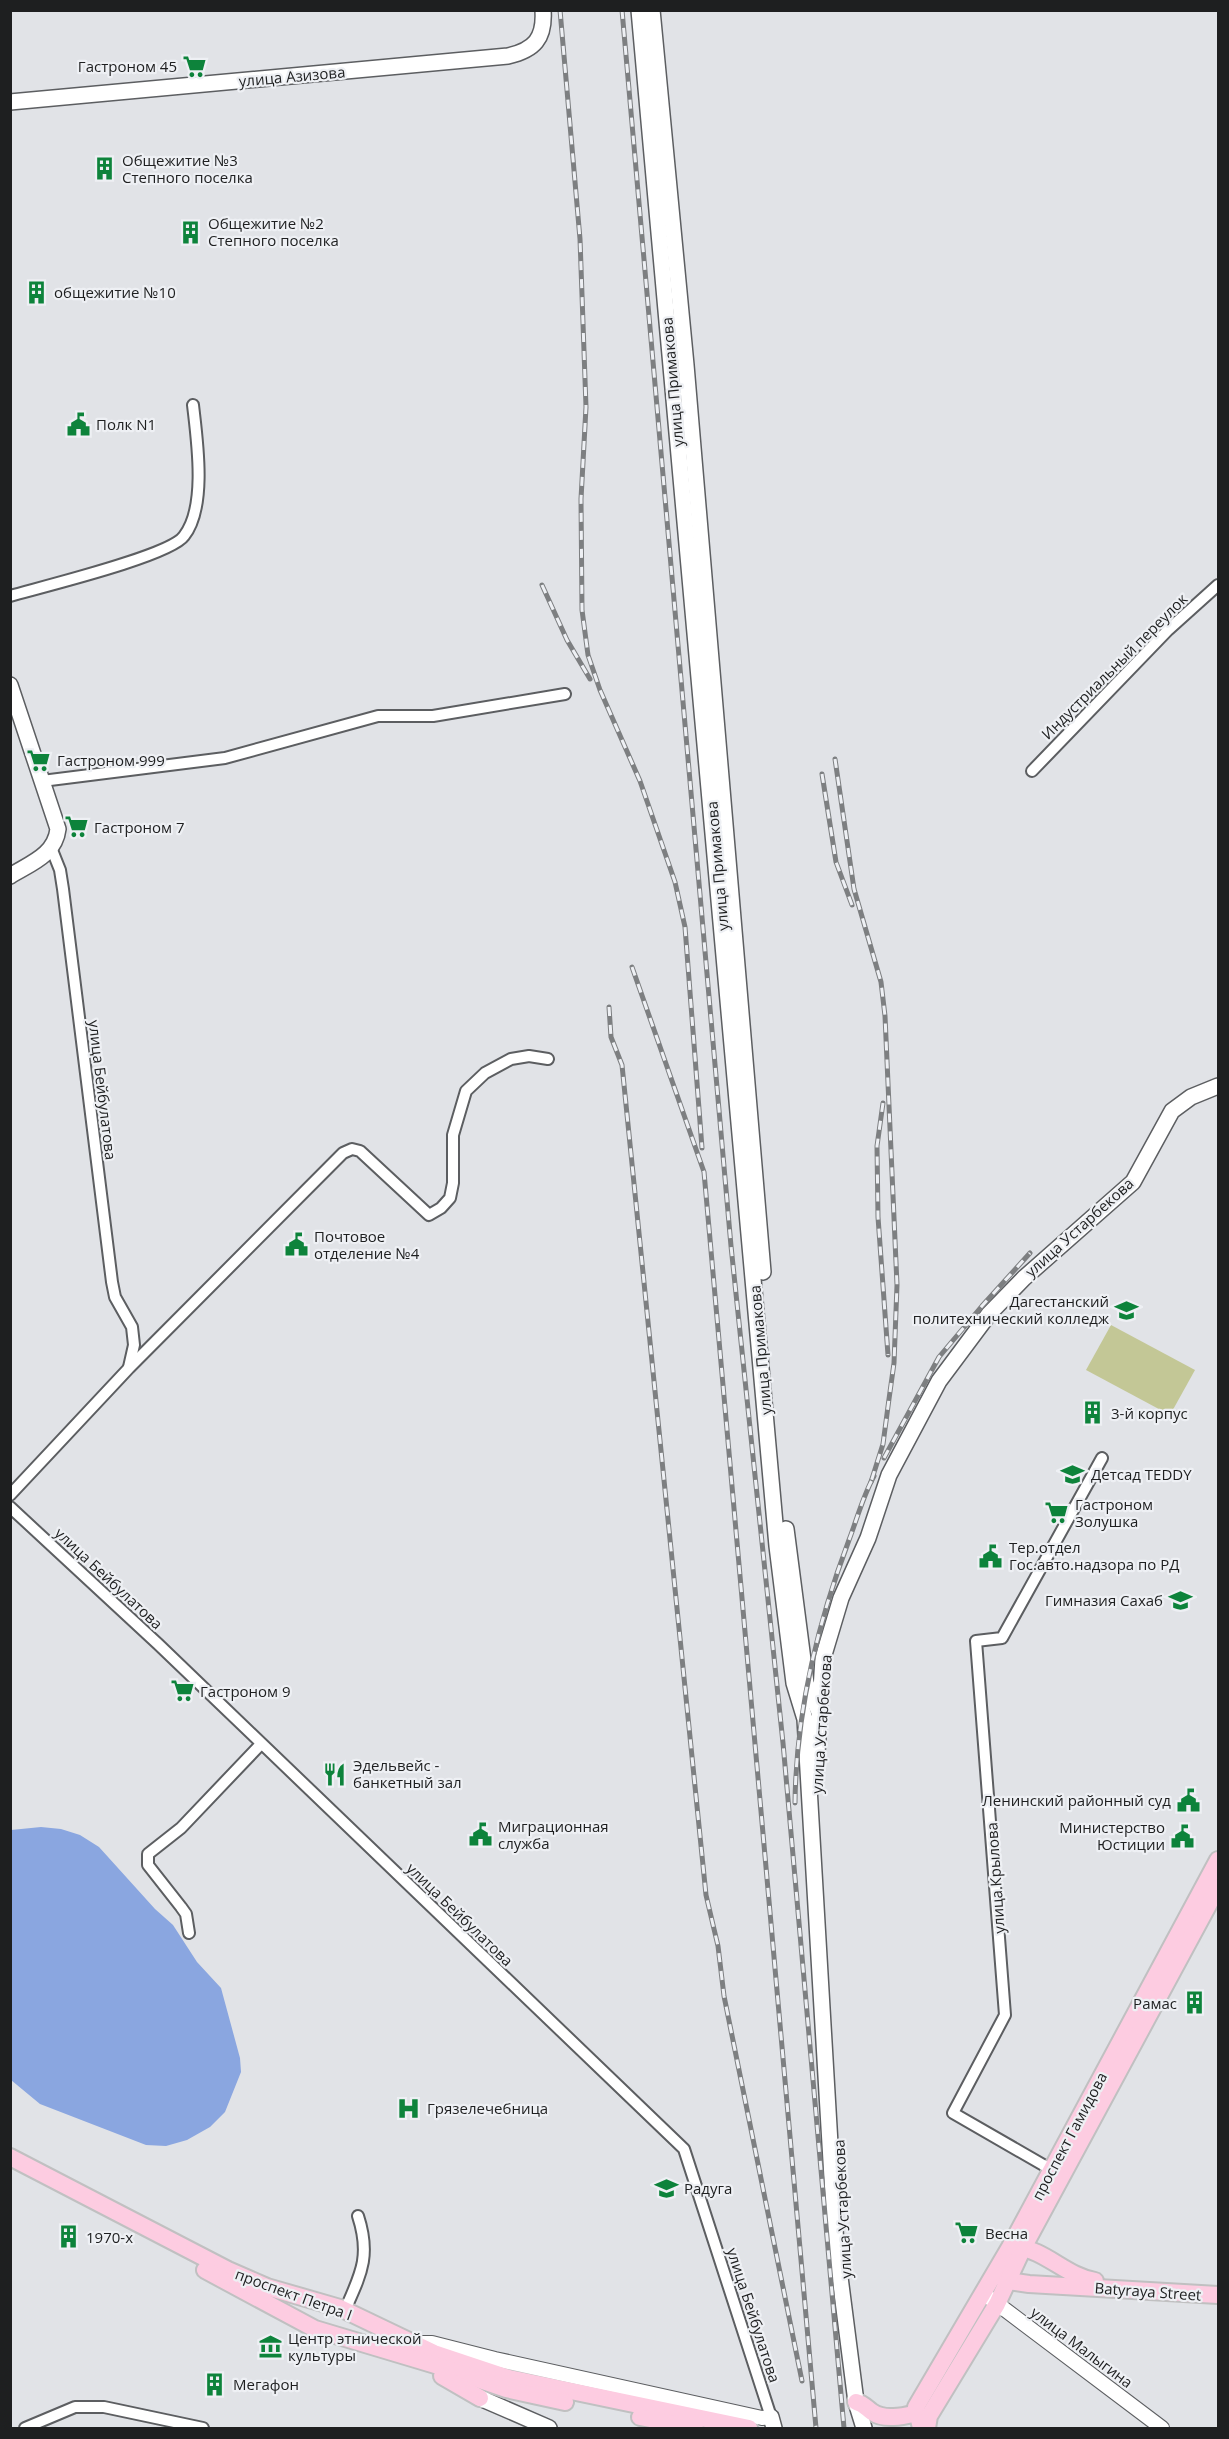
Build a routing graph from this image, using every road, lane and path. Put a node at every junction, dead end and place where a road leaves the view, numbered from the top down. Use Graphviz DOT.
graph roads {
  1 [pos="536,10"];
  2 [pos="543,10"];
  3 [pos="639,10"];
  4 [pos="652,10"];
  5 [pos="10,93"];
  6 [pos="10,102"];
  7 [pos="193,405"];
  8 [pos="1218,585"];
  9 [pos="10,596"];
  10 [pos="10,685"];
  11 [pos="565,694"];
  12 [pos="10,710"];
  13 [pos="1032,771"];
  14 [pos="42,781"];
  15 [pos="52,850"];
  16 [pos="10,867"];
  17 [pos="10,876"];
  18 [pos="548,1059"];
  19 [pos="1218,1079"];
  20 [pos="1218,1086"];
  21 [pos="129,1368"];
  22 [pos="1102,1458"];
  23 [pos="10,1495"];
  24 [pos="10,1507"];
  25 [pos="809,1682"];
  26 [pos="802,1712"];
  27 [pos="819,1712"];
  28 [pos="261,1744"];
  29 [pos="1218,1860"];
  30 [pos="1218,1887"];
  31 [pos="189,1933"];
  32 [pos="1095,2101"];
  33 [pos="10,2157"];
  34 [pos="10,2168"];
  35 [pos="1052,2170"];
  36 [pos="358,2216"];
  37 [pos="1017,2247"];
  38 [pos="1056,2264"];
  39 [pos="1001,2277"];
  40 [pos="1048,2284"];
  41 [pos="1218,2290"];
  42 [pos="982,2293"];
  43 [pos="1218,2295"];
  44 [pos="1000,2306"];
  45 [pos="342,2309"];
  46 [pos="320,2333"];
  47 [pos="412,2343"];
  48 [pos="480,2398"];
  49 [pos="579,2399"];
  50 [pos="859,2403"];
  51 [pos="916,2417"];
  52 [pos="773,2422"];
  53 [pos="25,2428"];
  54 [pos="203,2428"];
  55 [pos="549,2428"];
  56 [pos="695,2428"];
  57 [pos="749,2428"];
  58 [pos="864,2428"];
  59 [pos="871,2428"];
  60 [pos="927,2428"];
  61 [pos="1162,2428"];
  1 -- 5 [label="main road, улица Азизова"];
  2 -- 6 [label="main road, улица Азизова"];
  3 -- 26 [label="main road, улица Примакова"];
  4 -- 25 [label="main road, улица Примакова"];
  7 -- 9 [label="street"];
  8 -- 13 [label="street, Индустриальный переулок"];
  10 -- 14 [label="main road"];
  11 -- 14 [label="street"];
  12 -- 16 [label="main road"];
  14 -- 15 [label="main road"];
  15 -- 17 [label="main road"];
  15 -- 21 [label="street, улица Бейбулатова"];
  18 -- 21 [label="street"];
  19 -- 25 [label="main road"];
  20 -- 27 [label="main road, улица Устарбекова"];
  21 -- 23 [label="street"];
  22 -- 35 [label="street, улица Крылова"];
  24 -- 28 [label="street, улица Бейбулатова"];
  25 -- 26 [label="main road"];
  25 -- 27 [label="main road"];
  26 -- 27 [label="main road"];
  26 -- 50 [label="main road"];
  27 -- 50 [label="main road, улица Устарбекова"];
  28 -- 31 [label="street"];
  28 -- 52 [label="street, улица Бейбулатова"];
  29 -- 32 [label="main road, проспект Гамидова"];
  30 -- 32 [label="main road, проспект Гамидова"];
  32 -- 35 [label="main road, проспект Гамидова"];
  32 -- 37 [label="main road, проспект Гамидова"];
  33 -- 45 [label="main road, проспект Петра I"];
  34 -- 46 [label="main road, проспект Петра I"];
  35 -- 37 [label="main road, проспект Гамидова"];
  36 -- 45 [label="street"];
  37 -- 38 [label="main road, Batyraya Street"];
  37 -- 39 [label="main road, проспект Гамидова"];
  38 -- 40 [label="street"];
  38 -- 41 [label="main road, Batyraya Street"];
  39 -- 40 [label="main road, Batyraya Street"];
  39 -- 42 [label="main road, проспект Гамидова"];
  39 -- 44 [label="main road, проспект Гамидова"];
  40 -- 43 [label="main road, Batyraya Street"];
  42 -- 44 [label="street, улица Малыгина"];
  42 -- 51 [label="main road, проспект Гамидова"];
  44 -- 60 [label="main road, проспект Гамидова"];
  44 -- 61 [label="street, улица Малыгина"];
  45 -- 46 [label="main road"];
  45 -- 47 [label="main road, проспект Петра I"];
  46 -- 48 [label="main road"];
  46 -- 49 [label="main road"];
  47 -- 49 [label="main road"];
  47 -- 52 [label="street, проспект Петра I"];
  48 -- 55 [label="main road"];
  49 -- 56 [label="main road"];
  49 -- 57 [label="main road"];
  50 -- 51 [label="main road"];
  50 -- 58 [label="main road"];
  50 -- 59 [label="main road, улица Устарбекова"];
  53 -- 54 [label="street"];
}
